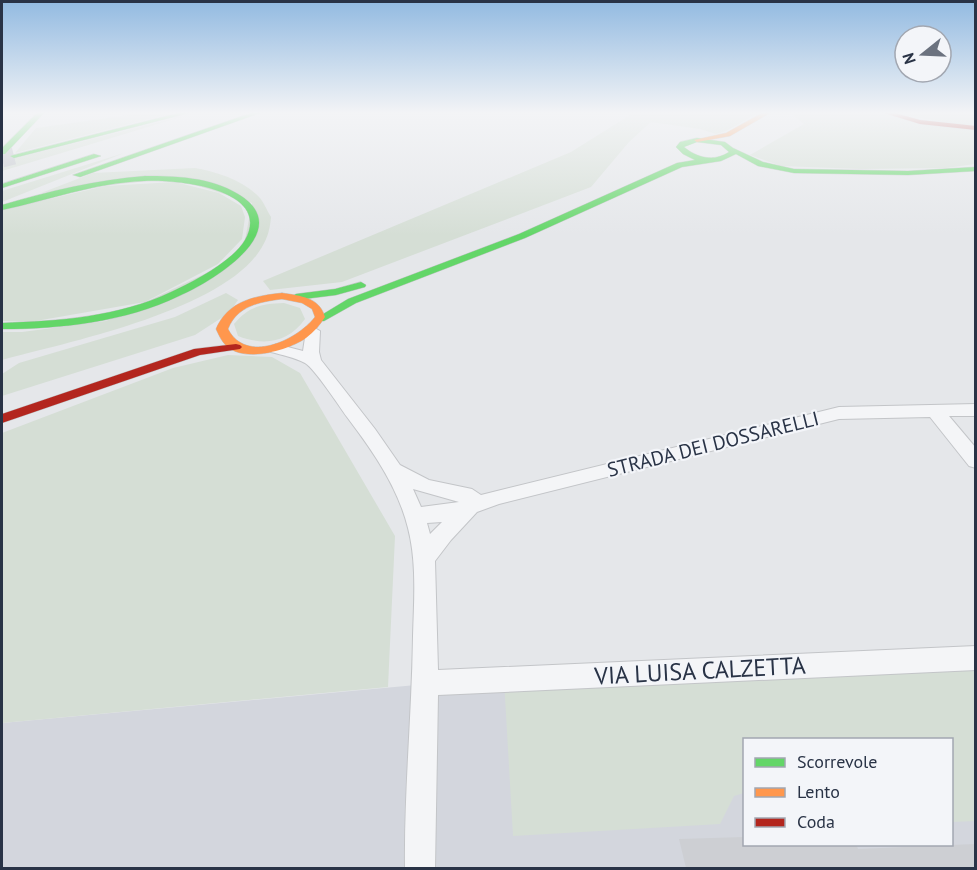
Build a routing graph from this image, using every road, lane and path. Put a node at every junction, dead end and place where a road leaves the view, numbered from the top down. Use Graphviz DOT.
graph roads {
  1 [pos="74,154"];
  2 [pos="105,154"];
  3 [pos="134,154"];
  4 [pos="677,154"];
  5 [pos="688,154"];
  6 [pos="733,154"];
  7 [pos="740,154"];
  8 [pos="711,159"];
  9 [pos="779,169"];
  10 [pos="975,169"];
  11 [pos="2,177"];
  12 [pos="2,186"];
  13 [pos="2,206"];
  14 [pos="296,297"];
  15 [pos="316,325"];
  16 [pos="2,326"];
  17 [pos="222,328"];
  18 [pos="236,346"];
  19 [pos="276,349"];
  20 [pos="313,361"];
  21 [pos="2,407"];
  22 [pos="975,410"];
  23 [pos="935,411"];
  24 [pos="2,419"];
  25 [pos="975,461"];
  26 [pos="394,471"];
  27 [pos="474,502"];
  28 [pos="414,515"];
  29 [pos="423,560"];
  30 [pos="975,658"];
  31 [pos="425,683"];
  32 [pos="420,868"];
  1 -- 11 [label="main road"];
  2 -- 12 [label="main road"];
  3 -- 13 [label="main road"];
  4 -- 14 [label="main road"];
  5 -- 8 [label="main road"];
  6 -- 8 [label="main road"];
  7 -- 9 [label="main road"];
  8 -- 9 [label="main road"];
  8 -- 15 [label="main road"];
  9 -- 10 [label="main road"];
  13 -- 16 [label="main road"];
  14 -- 15 [label="main road"];
  14 -- 17 [label="main road"];
  15 -- 19 [label="main road"];
  15 -- 20 [label="street"];
  17 -- 18 [label="main road"];
  17 -- 21 [label="main road"];
  18 -- 19 [label="main road"];
  18 -- 24 [label="main road"];
  19 -- 20 [label="street"];
  20 -- 26 [label="street"];
  22 -- 23 [label="street, STRADA DEI DOSSARELLI"];
  23 -- 25 [label="street"];
  23 -- 27 [label="street, STRADA DEI DOSSARELLI"];
  26 -- 27 [label="street"];
  26 -- 28 [label="street"];
  27 -- 28 [label="street, STRADA DEI DOSSARELLI"];
  27 -- 29 [label="street, STRADA DEI DOSSARELLI"];
  28 -- 29 [label="street"];
  29 -- 31 [label="street"];
  30 -- 31 [label="street, VIA LUISA CALZETTA"];
  31 -- 32 [label="street"];
}
